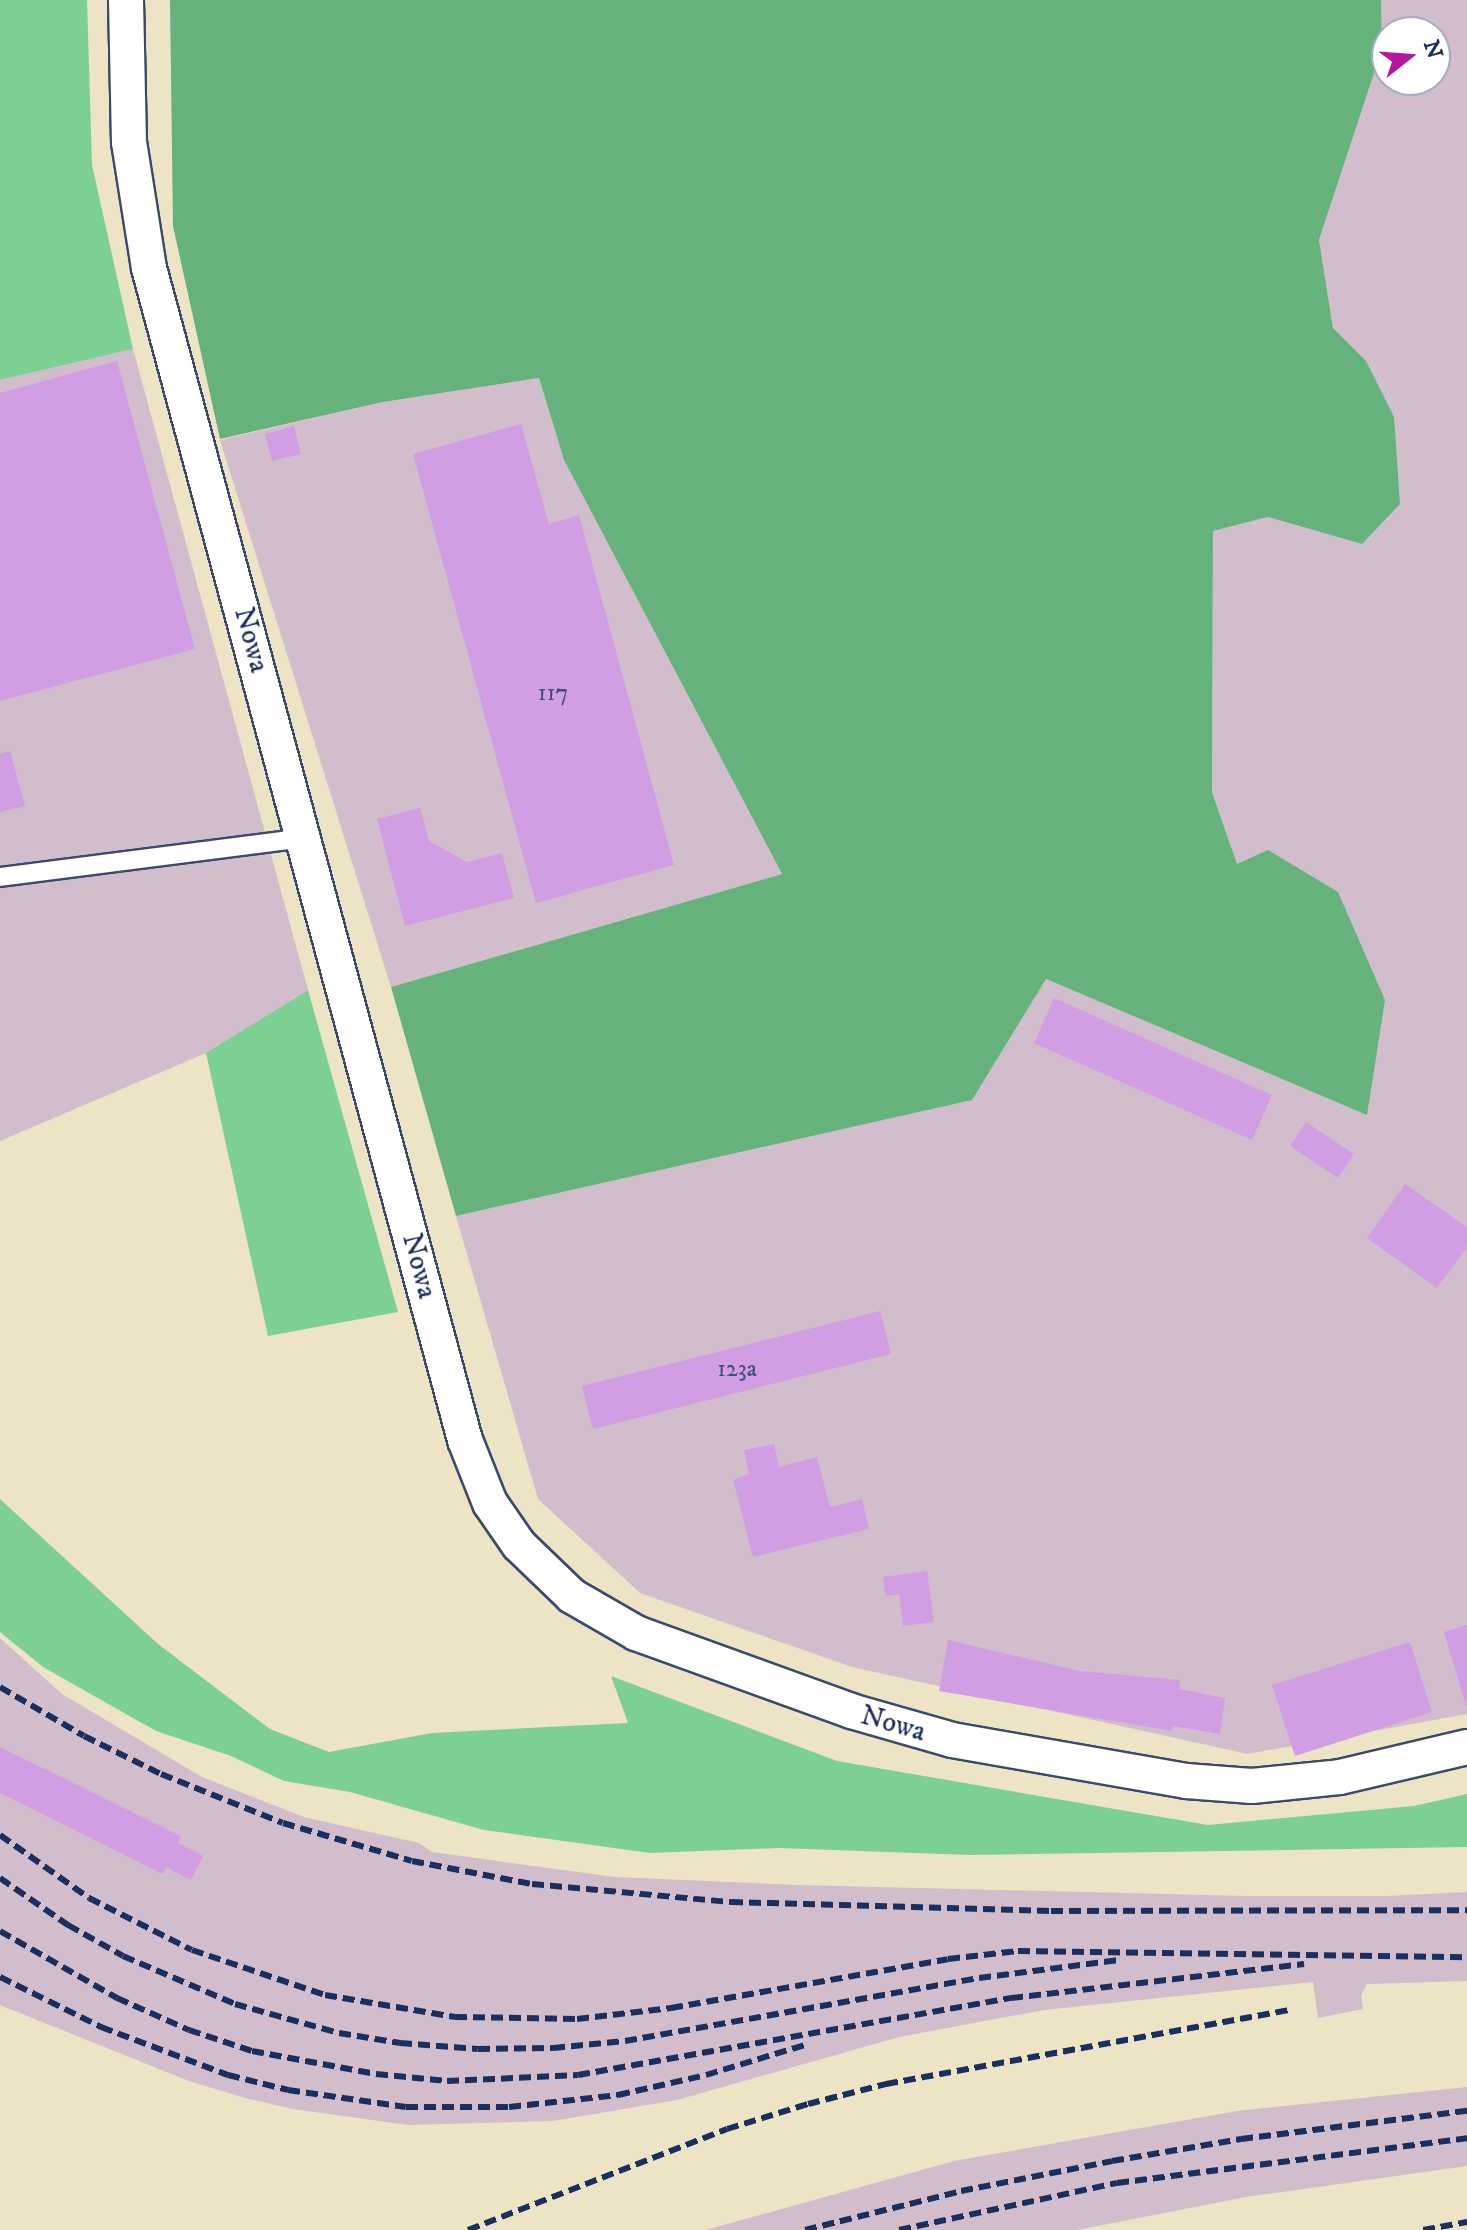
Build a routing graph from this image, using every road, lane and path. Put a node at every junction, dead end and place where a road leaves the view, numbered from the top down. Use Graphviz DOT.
graph roads {
  1 [pos="126,0"];
  2 [pos="303,838"];
  3 [pos="0,877"];
  4 [pos="1467,1747"];
  1 -- 2 [label="street, Nowa"];
  2 -- 3 [label="lane"];
  2 -- 4 [label="street, Nowa"];
}
